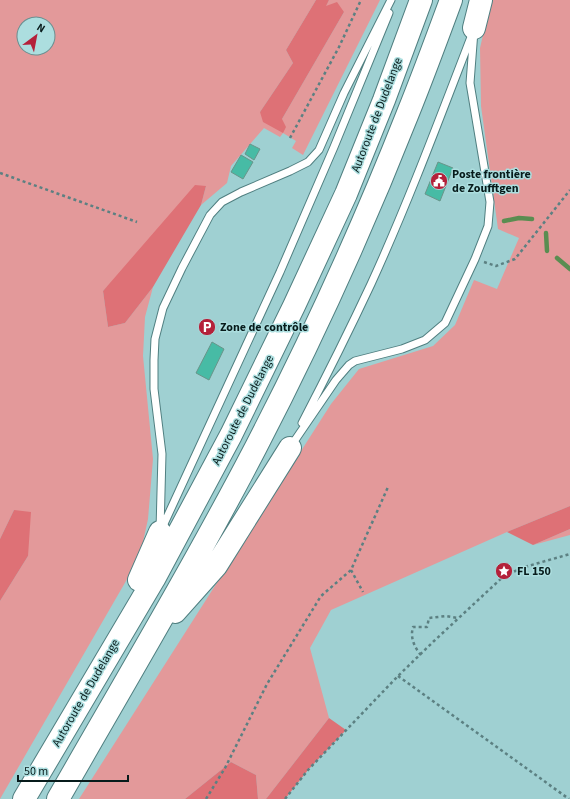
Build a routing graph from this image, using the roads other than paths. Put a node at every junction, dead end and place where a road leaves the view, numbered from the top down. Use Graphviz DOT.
graph roads {
  1 [pos="391,0"];
  2 [pos="395,0"];
  3 [pos="421,0"];
  4 [pos="451,0"];
  5 [pos="481,0"];
  6 [pos="474,28"];
  7 [pos="290,448"];
  8 [pos="160,532"];
  9 [pos="150,639"];
  10 [pos="113,646"];
  11 [pos="24,799"];
  12 [pos="58,799"];
  1 -- 8 [label="lane"];
  2 -- 8 [label="lane"];
  3 -- 10 [label="highway, Autoroute de Dudelange"];
  4 -- 9 [label="highway"];
  5 -- 6 [label="highway"];
  6 -- 7 [label="lane"];
  6 -- 7 [label="lane"];
  7 -- 9 [label="highway"];
  8 -- 10 [label="highway"];
  9 -- 12 [label="highway"];
  10 -- 11 [label="highway, Autoroute de Dudelange"];
}
